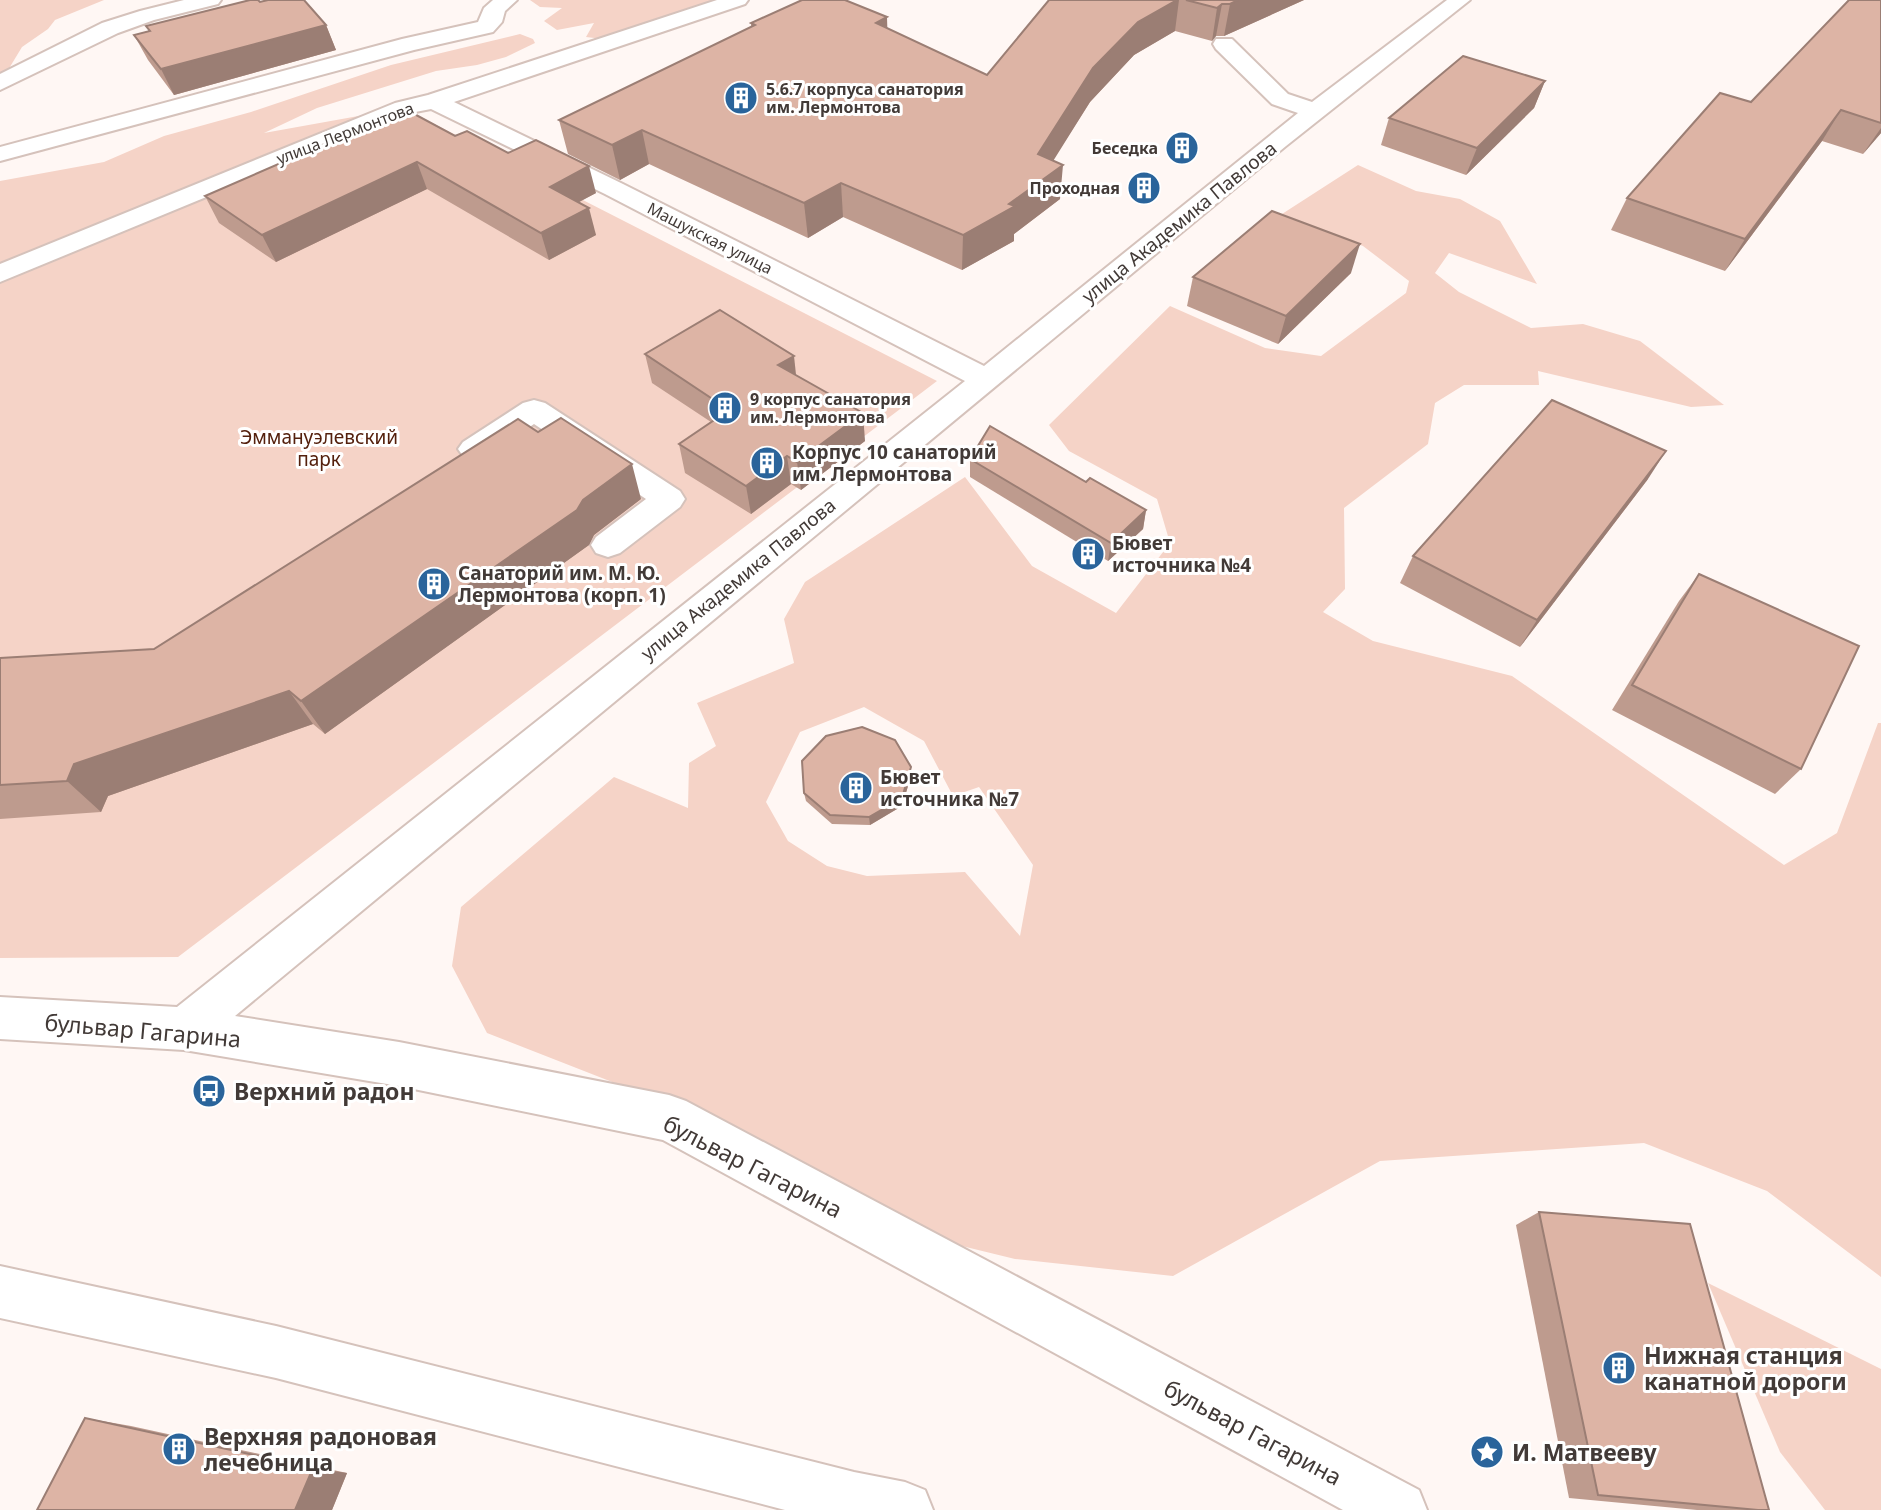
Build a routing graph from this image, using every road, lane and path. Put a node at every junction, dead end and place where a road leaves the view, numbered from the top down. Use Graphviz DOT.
graph roads {
  1 [pos="211,0"];
  2 [pos="505,0"];
  3 [pos="738,0"];
  4 [pos="1460,0"];
  5 [pos="1224,44"];
  6 [pos="0,82"];
  7 [pos="434,101"];
  8 [pos="1315,111"];
  9 [pos="0,154"];
  10 [pos="0,274"];
  11 [pos="985,379"];
  12 [pos="453,463"];
  13 [pos="608,545"];
  14 [pos="0,1018"];
  15 [pos="184,1029"];
  16 [pos="0,1292"];
  17 [pos="905,1510"];
  18 [pos="1399,1510"];
  1 -- 6 [label="street"];
  2 -- 9 [label="street"];
  3 -- 7 [label="street, улица Лермонтова"];
  4 -- 8 [label="street, улица Академика Павлова"];
  5 -- 8 [label="street"];
  7 -- 10 [label="street, улица Лермонтова"];
  7 -- 11 [label="street, Машукская улица"];
  8 -- 11 [label="street, улица Академика Павлова"];
  11 -- 15 [label="street, улица Академика Павлова"];
  12 -- 13 [label="street"];
  14 -- 15 [label="street, бульвар Гагарина"];
  15 -- 18 [label="street, бульвар Гагарина"];
  16 -- 17 [label="street"];
}
